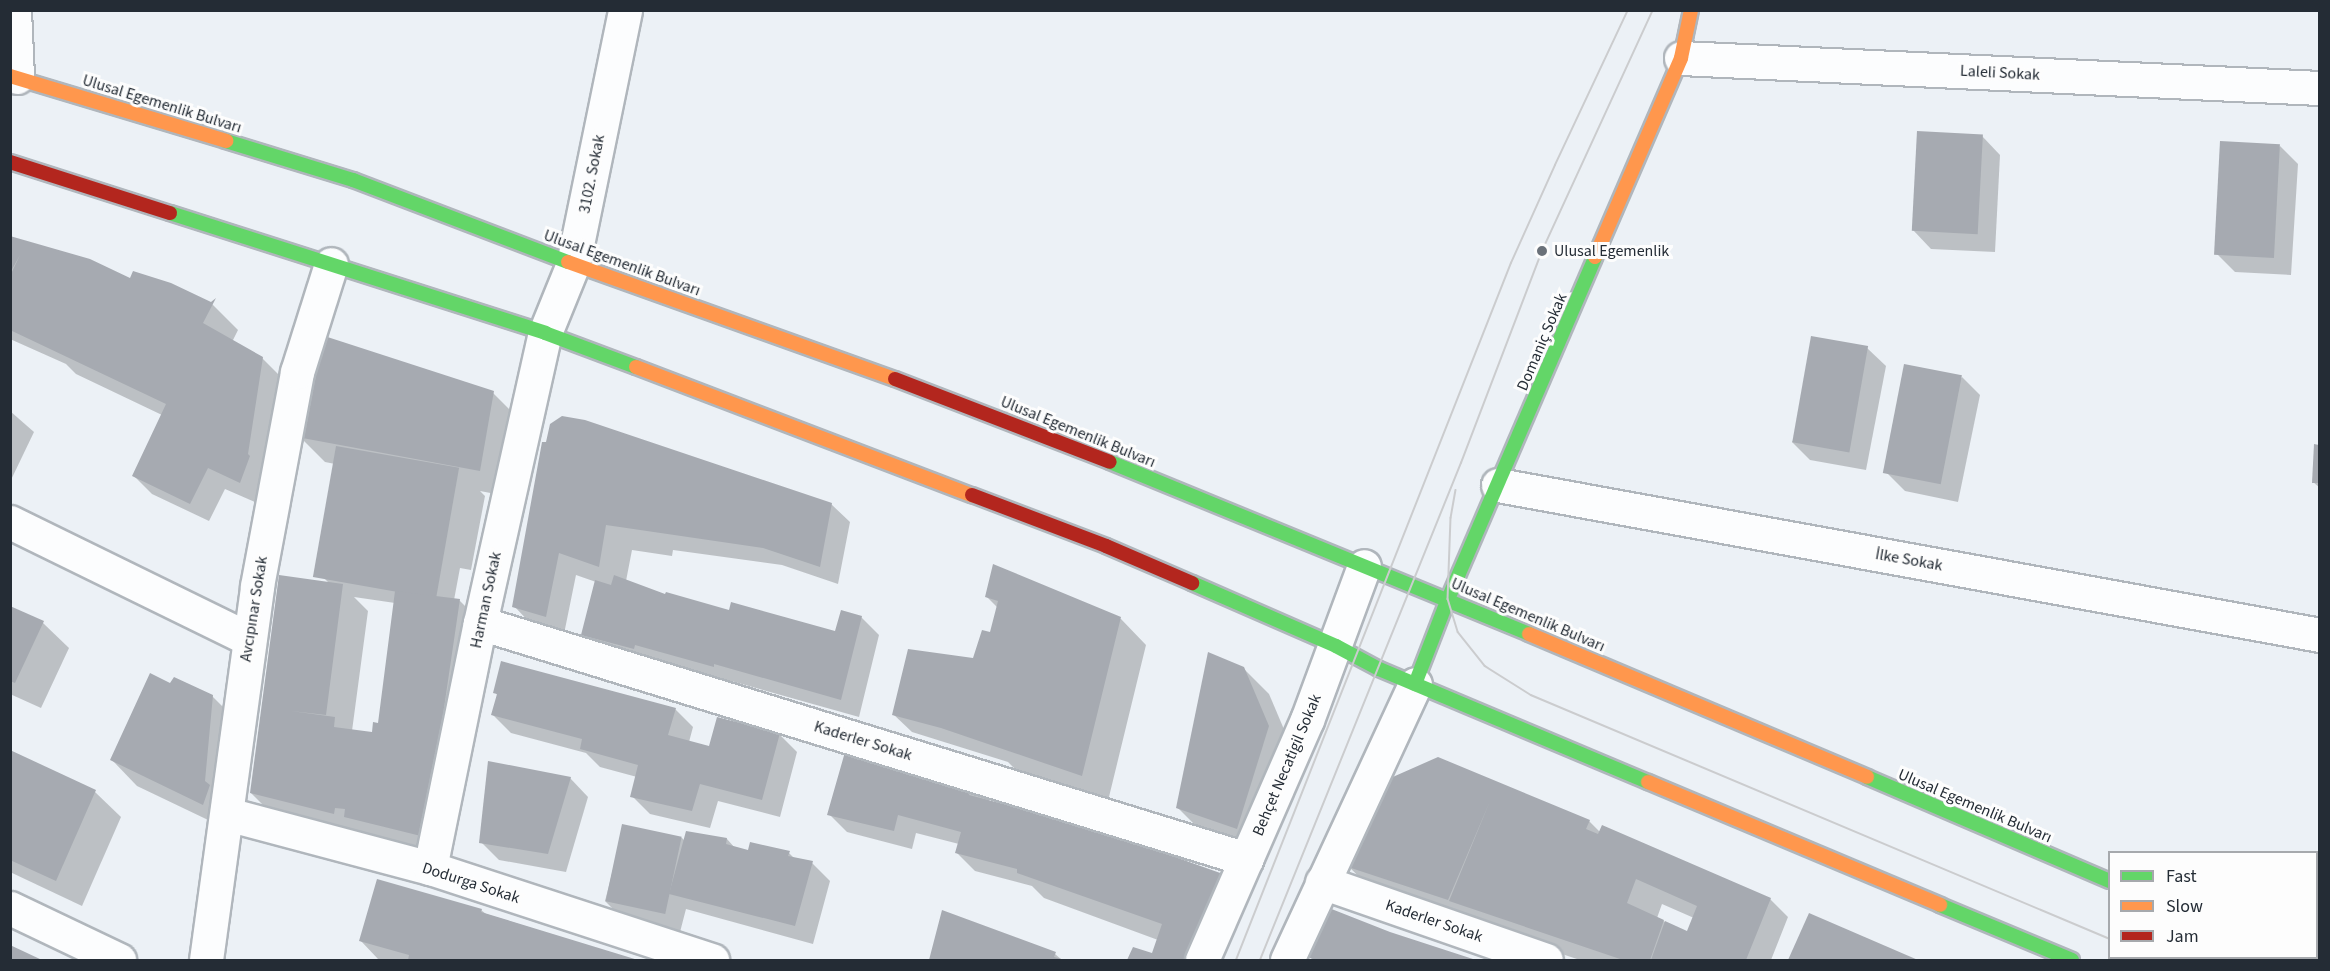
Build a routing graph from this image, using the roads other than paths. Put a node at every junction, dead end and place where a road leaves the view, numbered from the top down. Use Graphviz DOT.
graph roads {
  1 [pos="14,10"];
  2 [pos="625,10"];
  3 [pos="1691,10"];
  4 [pos="1681,58"];
  5 [pos="14,77"];
  6 [pos="2319,88"];
  7 [pos="10,162"];
  8 [pos="331,264"];
  9 [pos="573,264"];
  10 [pos="545,333"];
  11 [pos="1498,485"];
  12 [pos="10,522"];
  13 [pos="1364,566"];
  14 [pos="1448,599"];
  15 [pos="480,623"];
  16 [pos="2319,635"];
  17 [pos="249,639"];
  18 [pos="1336,646"];
  19 [pos="1415,684"];
  20 [pos="227,814"];
  21 [pos="1246,859"];
  22 [pos="430,868"];
  23 [pos="2108,881"];
  24 [pos="1322,882"];
  25 [pos="10,908"];
  26 [pos="119,960"];
  27 [pos="206,960"];
  28 [pos="712,960"];
  29 [pos="1202,960"];
  30 [pos="1287,960"];
  31 [pos="1546,960"];
  32 [pos="2072,960"];
  1 -- 5 [label="street"];
  2 -- 9 [label="street, 3102. Sokak"];
  3 -- 4 [label="main road, Domaniç Sokak"];
  4 -- 6 [label="street, Laleli Sokak"];
  4 -- 11 [label="main road, Domaniç Sokak"];
  5 -- 9 [label="main road, Ulusal Egemenlik Bulvarı"];
  7 -- 8 [label="main road"];
  8 -- 10 [label="main road"];
  8 -- 17 [label="street, Avcıpınar Sokak"];
  9 -- 10 [label="street, 3102. Sokak"];
  9 -- 13 [label="main road, Ulusal Egemenlik Bulvarı"];
  10 -- 15 [label="street, Harman Sokak"];
  10 -- 18 [label="main road"];
  11 -- 14 [label="main road, Domaniç Sokak"];
  11 -- 16 [label="street, İlke Sokak"];
  12 -- 17 [label="street"];
  13 -- 14 [label="main road, Ulusal Egemenlik Bulvarı"];
  13 -- 18 [label="street, Behçet Necatigil Sokak"];
  14 -- 19 [label="main road, Domaniç Sokak"];
  14 -- 23 [label="main road, Ulusal Egemenlik Bulvarı"];
  15 -- 21 [label="street, Kaderler Sokak"];
  15 -- 22 [label="street, Harman Sokak"];
  17 -- 20 [label="street, Avcıpınar Sokak"];
  18 -- 19 [label="main road"];
  18 -- 21 [label="street, Behçet Necatigil Sokak"];
  19 -- 24 [label="street"];
  19 -- 32 [label="main road"];
  20 -- 22 [label="street, Dodurga Sokak"];
  20 -- 27 [label="street, Avcıpınar Sokak"];
  21 -- 29 [label="street, Behçet Necatigil Sokak"];
  22 -- 28 [label="street, Dodurga Sokak"];
  24 -- 30 [label="street"];
  24 -- 31 [label="street, Kaderler Sokak"];
  25 -- 26 [label="street"];
}
